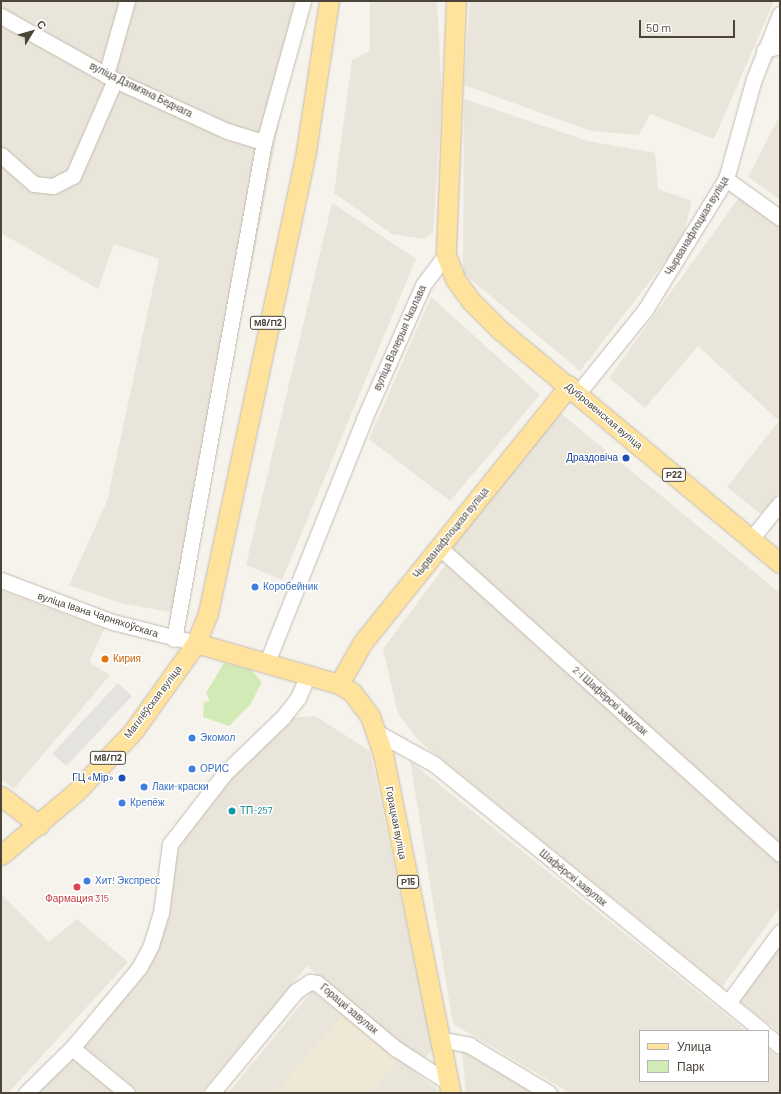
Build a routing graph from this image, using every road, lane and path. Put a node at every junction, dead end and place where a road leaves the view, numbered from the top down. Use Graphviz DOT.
graph roads {
  1 [pos="127,1"];
  2 [pos="303,1"];
  3 [pos="329,1"];
  4 [pos="456,1"];
  5 [pos="780,14"];
  6 [pos="1,16"];
  7 [pos="780,46"];
  8 [pos="764,50"];
  9 [pos="111,77"];
  10 [pos="264,142"];
  11 [pos="1,155"];
  12 [pos="726,179"];
  13 [pos="780,218"];
  14 [pos="446,255"];
  15 [pos="573,390"];
  16 [pos="780,503"];
  17 [pos="751,539"];
  18 [pos="439,547"];
  19 [pos="780,563"];
  20 [pos="1,580"];
  21 [pos="174,639"];
  22 [pos="196,643"];
  23 [pos="267,662"];
  24 [pos="308,674"];
  25 [pos="338,684"];
  26 [pos="378,733"];
  27 [pos="1,796"];
  28 [pos="39,825"];
  29 [pos="780,854"];
  30 [pos="1,855"];
  31 [pos="780,932"];
  32 [pos="728,1003"];
  33 [pos="761,1030"];
  34 [pos="769,1037"];
  35 [pos="439,1039"];
  36 [pos="780,1046"];
  37 [pos="72,1048"];
  38 [pos="450,1088"];
  39 [pos="26,1093"];
  40 [pos="127,1093"];
  41 [pos="212,1093"];
  42 [pos="549,1093"];
  1 -- 9 [label="street"];
  2 -- 10 [label="street"];
  3 -- 22 [label="main road, М8/П2"];
  4 -- 14 [label="main road, Р22"];
  5 -- 8 [label="street, Чырванафлоцкая вуліца"];
  6 -- 9 [label="street, вуліца Дзямʼяна Беднага"];
  7 -- 8 [label="street"];
  8 -- 12 [label="street, Чырванафлоцкая вуліца"];
  9 -- 10 [label="street, вуліца Дзямʼяна Беднага"];
  9 -- 11 [label="street"];
  10 -- 21 [label="street"];
  12 -- 13 [label="street"];
  12 -- 15 [label="street, Чырванафлоцкая вуліца"];
  14 -- 15 [label="main road, Дубровенская вуліца / Р22"];
  14 -- 23 [label="street, вуліца Валерыя Чкалава"];
  15 -- 17 [label="main road, Дубровенская вуліца / Р22"];
  15 -- 18 [label="main road, Чырванафлоцкая вуліца"];
  16 -- 17 [label="street"];
  17 -- 19 [label="main road, Дубровенская вуліца / Р22"];
  18 -- 25 [label="main road, Чырванафлоцкая вуліца"];
  18 -- 29 [label="street, 2-і Шафёрскі завулак"];
  20 -- 21 [label="street, вуліца Івана Чарняхоўскага"];
  21 -- 22 [label="street, вуліца Івана Чарняхоўскага"];
  22 -- 23 [label="main road, Р15"];
  22 -- 28 [label="main road, Магілёўская вуліца / М8/П2"];
  23 -- 24 [label="main road, Р15"];
  24 -- 25 [label="main road, Р15"];
  24 -- 37 [label="street"];
  25 -- 26 [label="main road, Горацкая вуліца / Р15"];
  26 -- 32 [label="street, Шафёрскі завулак"];
  26 -- 35 [label="main road, Горацкая вуліца / Р15"];
  27 -- 28 [label="main road"];
  28 -- 30 [label="main road, Магілёўская вуліца / М8/П2"];
  31 -- 32 [label="street"];
  32 -- 33 [label="street, Шафёрскі завулак"];
  34 -- 36 [label="street"];
  35 -- 38 [label="main road, Горацкая вуліца / Р15"];
  35 -- 42 [label="street"];
  37 -- 39 [label="street"];
  37 -- 40 [label="street"];
  38 -- 41 [label="street, Горацкі завулак"];
}
